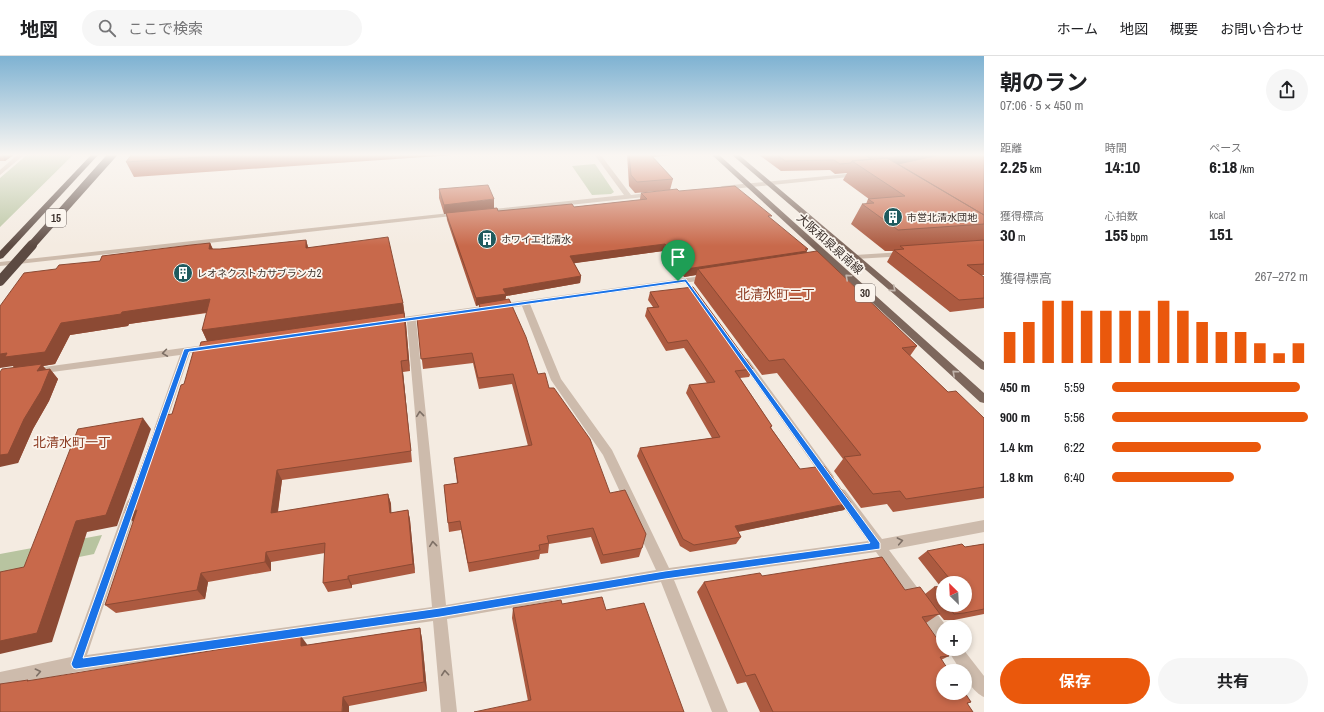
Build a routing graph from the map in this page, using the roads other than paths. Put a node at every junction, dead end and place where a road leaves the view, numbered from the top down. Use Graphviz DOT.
graph roads {
  1 [pos="64,185"];
  2 [pos="67,185"];
  3 [pos="87,185"];
  4 [pos="87,185"];
  5 [pos="620,185"];
  6 [pos="748,185"];
  7 [pos="751,185"];
  8 [pos="768,185"];
  9 [pos="711,189"];
  10 [pos="659,194"];
  11 [pos="629,197"];
  12 [pos="469,213"];
  13 [pos="477,213"];
  14 [pos="0,252"];
  15 [pos="909,253"];
  16 [pos="0,256"];
  17 [pos="855,257"];
  18 [pos="22,260"];
  19 [pos="0,264"];
  20 [pos="718,275"];
  21 [pos="686,280"];
  22 [pos="0,283"];
  23 [pos="696,293"];
  24 [pos="525,303"];
  25 [pos="411,319"];
  26 [pos="380,323"];
  27 [pos="225,345"];
  28 [pos="186,350"];
  29 [pos="738,351"];
  30 [pos="984,367"];
  31 [pos="31,372"];
  32 [pos="984,399"];
  33 [pos="155,440"];
  34 [pos="136,492"];
  35 [pos="984,526"];
  36 [pos="877,546"];
  37 [pos="665,575"];
  38 [pos="440,613"];
  39 [pos="936,625"];
  40 [pos="959,656"];
  41 [pos="76,664"];
  42 [pos="0,680"];
  43 [pos="984,689"];
  44 [pos="449,712"];
  45 [pos="720,712"];
  1 -- 14 [label="street"];
  2 -- 16 [label="highway, 15"];
  3 -- 18 [label="street"];
  4 -- 22 [label="highway, 15, bridge"];
  5 -- 11 [label="street"];
  6 -- 7 [label="street"];
  6 -- 9 [label="street"];
  32 -- 6 [label="main road, 大阪和泉泉南線 / 30, one-way"];
  8 -- 17 [label="main road, 大阪和泉泉南線 / 30"];
  10 -- 11 [label="street"];
  11 -- 13 [label="street"];
  12 -- 18 [label="street"];
  15 -- 17 [label="street"];
  17 -- 30 [label="main road, 大阪和泉泉南線 / 30, one-way"];
  18 -- 19 [label="street"];
  18 -- 22 [label="street"];
  20 -- 21 [label="street"];
  21 -- 23 [label="street"];
  21 -- 24 [label="street"];
  24 -- 25 [label="street"];
  24 -- 37 [label="street"];
  25 -- 26 [label="street"];
  38 -- 25 [label="street, one-way"];
  27 -- 28 [label="street"];
  28 -- 31 [label="street, one-way"];
  28 -- 33 [label="street"];
  29 -- 36 [label="street"];
  34 -- 41 [label="street"];
  36 -- 35 [label="street, one-way"];
  36 -- 37 [label="street"];
  36 -- 39 [label="street"];
  37 -- 38 [label="street"];
  37 -- 45 [label="street"];
  38 -- 41 [label="street"];
  44 -- 38 [label="street, one-way"];
  40 -- 43 [label="street"];
  42 -- 41 [label="street, one-way"];
}
